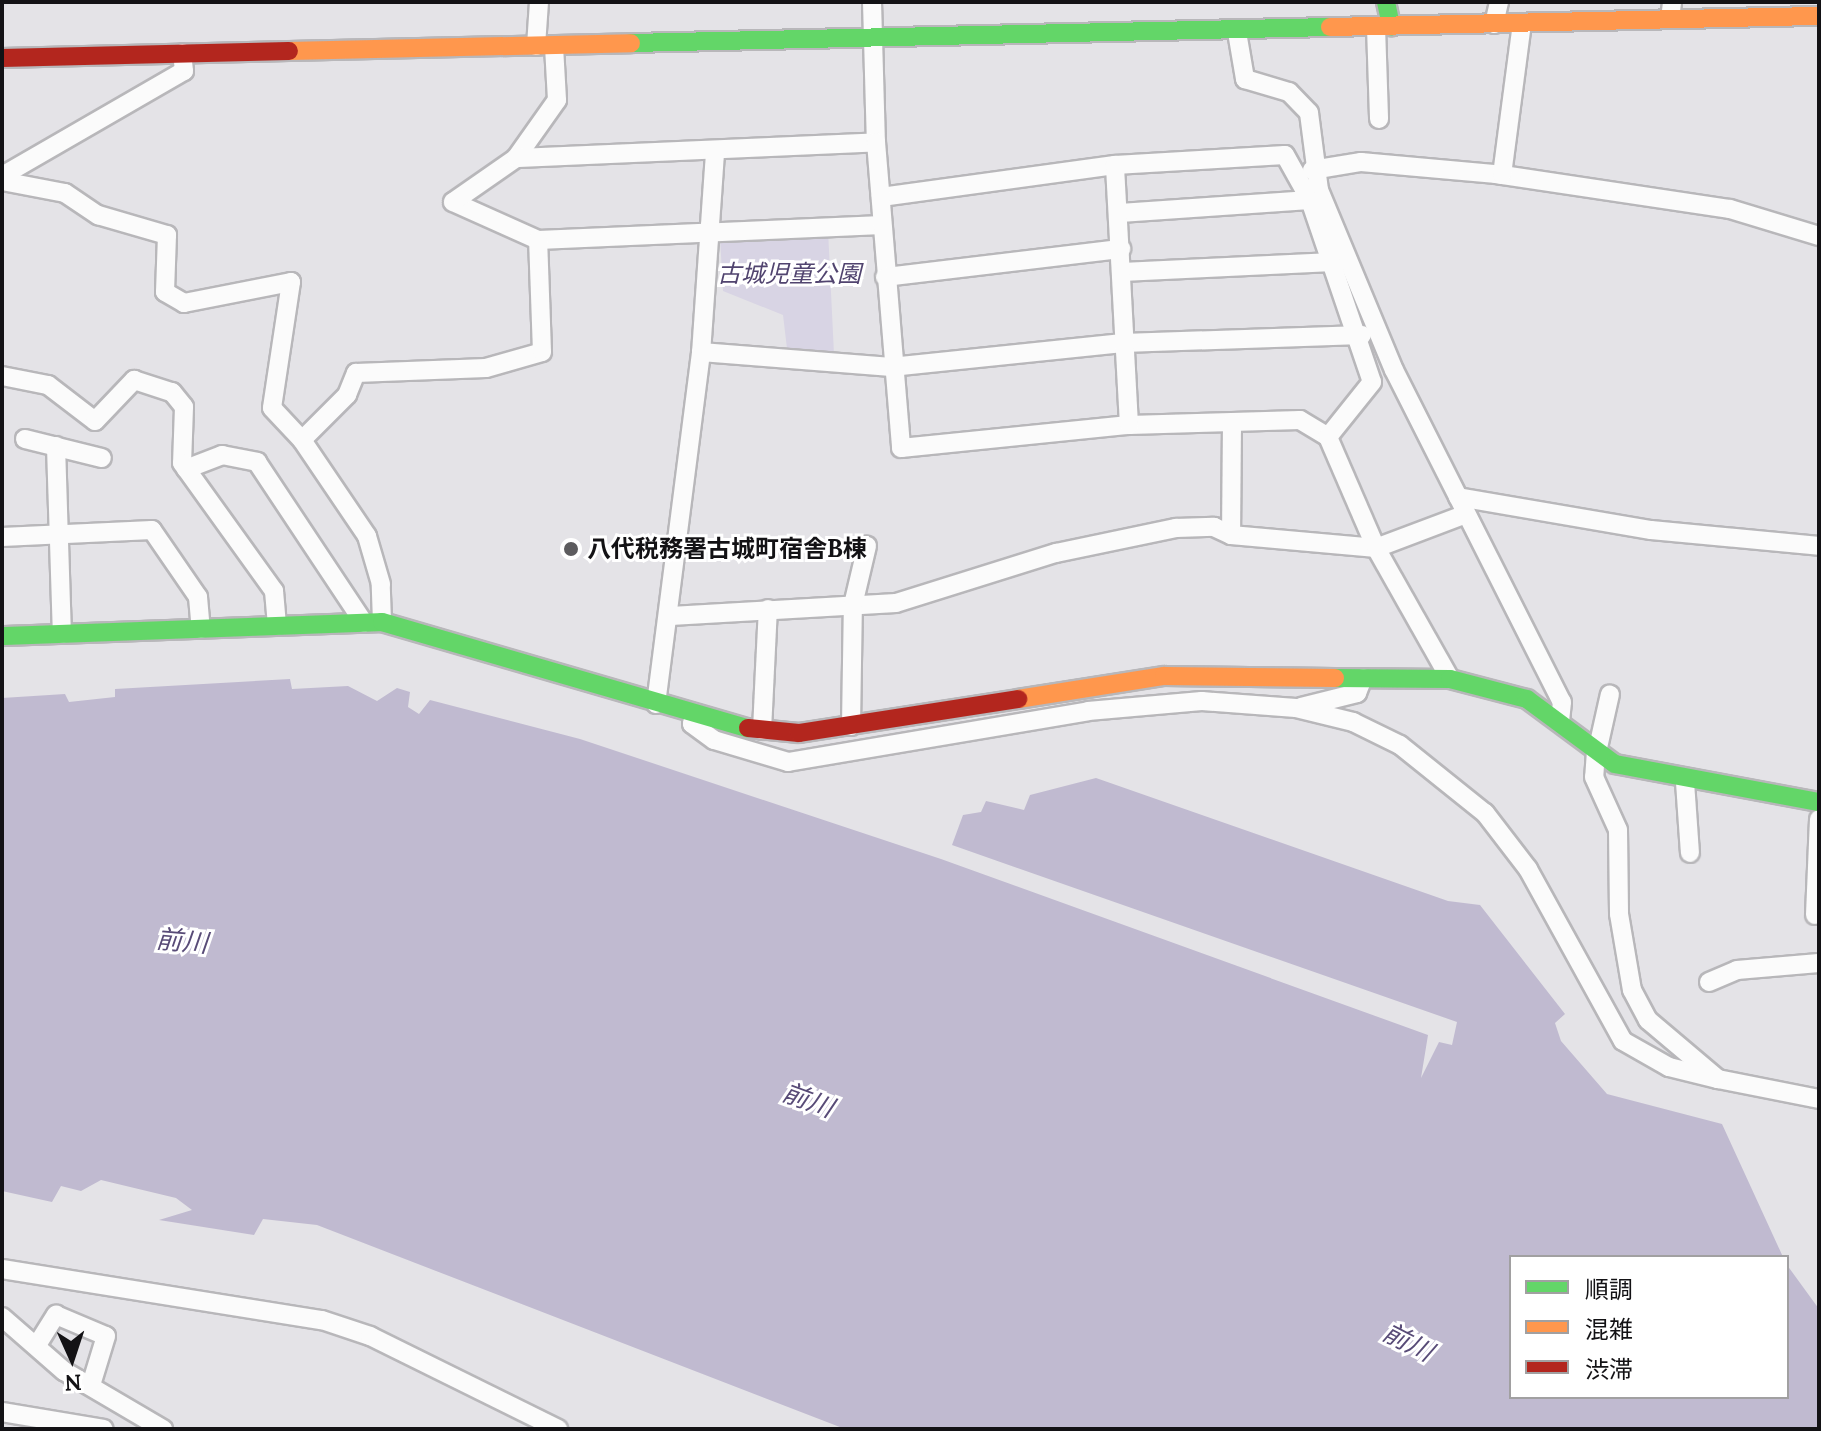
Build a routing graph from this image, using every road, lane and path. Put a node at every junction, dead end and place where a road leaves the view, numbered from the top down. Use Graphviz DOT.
graph roads {
  1 [pos="539,2"];
  2 [pos="872,2"];
  3 [pos="1386,2"];
  4 [pos="1499,2"];
  5 [pos="1671,10"];
  6 [pos="1716,10"];
  7 [pos="1739,10"];
  8 [pos="1819,16"];
  9 [pos="1522,23"];
  10 [pos="1494,24"];
  11 [pos="1383,26"];
  12 [pos="1237,32"];
  13 [pos="870,37"];
  14 [pos="545,46"];
  15 [pos="182,53"];
  16 [pos="2,58"];
  17 [pos="1379,119"];
  18 [pos="876,142"];
  19 [pos="715,153"];
  20 [pos="516,158"];
  21 [pos="1115,165"];
  22 [pos="1312,170"];
  23 [pos="1502,175"];
  24 [pos="2,178"];
  25 [pos="881,197"];
  26 [pos="1310,200"];
  27 [pos="1120,213"];
  28 [pos="882,225"];
  29 [pos="714,232"];
  30 [pos="1819,236"];
  31 [pos="538,240"];
  32 [pos="1121,249"];
  33 [pos="1333,262"];
  34 [pos="1122,272"];
  35 [pos="885,277"];
  36 [pos="1362,335"];
  37 [pos="1123,343"];
  38 [pos="701,352"];
  39 [pos="891,367"];
  40 [pos="2,376"];
  41 [pos="1232,423"];
  42 [pos="1129,425"];
  43 [pos="1328,437"];
  44 [pos="25,439"];
  45 [pos="302,440"];
  46 [pos="56,446"];
  47 [pos="102,458"];
  48 [pos="186,469"];
  49 [pos="1458,497"];
  50 [pos="1466,514"];
  51 [pos="1231,535"];
  52 [pos="58,536"];
  53 [pos="2,537"];
  54 [pos="867,546"];
  55 [pos="1819,546"];
  56 [pos="1376,548"];
  57 [pos="853,605"];
  58 [pos="768,609"];
  59 [pos="671,616"];
  60 [pos="373,623"];
  61 [pos="277,626"];
  62 [pos="201,629"];
  63 [pos="62,634"];
  64 [pos="2,636"];
  65 [pos="1363,678"];
  66 [pos="1450,679"];
  67 [pos="1610,694"];
  68 [pos="656,704"];
  69 [pos="1298,708"];
  70 [pos="694,715"];
  71 [pos="1560,722"];
  72 [pos="851,726"];
  73 [pos="762,730"];
  74 [pos="1597,751"];
  75 [pos="1685,782"];
  76 [pos="1819,810"];
  77 [pos="1690,853"];
  78 [pos="1815,915"];
  79 [pos="1819,963"];
  80 [pos="1709,982"];
  81 [pos="1718,1079"];
  82 [pos="1819,1099"];
  83 [pos="2,1269"];
  84 [pos="2,1317"];
  85 [pos="37,1345"];
  86 [pos="91,1385"];
  87 [pos="112,1396"];
  88 [pos="2,1412"];
  89 [pos="535,1426"];
  90 [pos="96,1428"];
  91 [pos="163,1429"];
  92 [pos="558,1429"];
  1 -- 14 [label="street"];
  2 -- 13 [label="street"];
  3 -- 11 [label="street"];
  4 -- 10 [label="street"];
  5 -- 6 [label="street"];
  5 -- 9 [label="street"];
  6 -- 7 [label="street"];
  7 -- 8 [label="street"];
  9 -- 10 [label="street"];
  9 -- 23 [label="street"];
  10 -- 11 [label="street"];
  11 -- 12 [label="street"];
  11 -- 17 [label="street"];
  12 -- 13 [label="street"];
  12 -- 22 [label="street"];
  13 -- 14 [label="street"];
  13 -- 18 [label="street"];
  14 -- 15 [label="street"];
  14 -- 20 [label="street"];
  15 -- 16 [label="street"];
  15 -- 24 [label="street"];
  18 -- 19 [label="street"];
  18 -- 25 [label="street"];
  19 -- 20 [label="street"];
  19 -- 29 [label="street"];
  20 -- 31 [label="street"];
  21 -- 25 [label="street"];
  21 -- 26 [label="street"];
  21 -- 27 [label="street"];
  22 -- 23 [label="street"];
  22 -- 49 [label="street"];
  23 -- 30 [label="street"];
  24 -- 45 [label="street"];
  25 -- 28 [label="street"];
  26 -- 27 [label="street"];
  26 -- 33 [label="street"];
  27 -- 32 [label="street"];
  28 -- 29 [label="street"];
  28 -- 35 [label="street"];
  29 -- 31 [label="street"];
  29 -- 38 [label="street"];
  31 -- 45 [label="street"];
  32 -- 34 [label="street"];
  32 -- 35 [label="street"];
  33 -- 34 [label="street"];
  33 -- 36 [label="street"];
  34 -- 37 [label="street"];
  35 -- 39 [label="street"];
  36 -- 37 [label="street"];
  36 -- 43 [label="street"];
  37 -- 39 [label="street"];
  37 -- 42 [label="street"];
  38 -- 39 [label="street"];
  38 -- 59 [label="street"];
  39 -- 42 [label="street"];
  40 -- 48 [label="street"];
  41 -- 42 [label="street"];
  41 -- 43 [label="street"];
  41 -- 51 [label="street"];
  43 -- 56 [label="street"];
  44 -- 46 [label="street"];
  45 -- 60 [label="street"];
  46 -- 47 [label="street"];
  46 -- 52 [label="street"];
  48 -- 60 [label="street"];
  48 -- 61 [label="street"];
  49 -- 50 [label="street"];
  49 -- 55 [label="street"];
  50 -- 56 [label="street"];
  50 -- 71 [label="street"];
  51 -- 56 [label="street"];
  51 -- 57 [label="street"];
  52 -- 53 [label="street"];
  52 -- 62 [label="street"];
  52 -- 63 [label="street"];
  54 -- 57 [label="street"];
  56 -- 66 [label="street"];
  57 -- 58 [label="street"];
  57 -- 72 [label="street"];
  58 -- 59 [label="street"];
  58 -- 73 [label="street"];
  59 -- 68 [label="street"];
  60 -- 61 [label="street"];
  60 -- 68 [label="street"];
  61 -- 62 [label="street"];
  62 -- 63 [label="street"];
  63 -- 64 [label="street"];
  65 -- 66 [label="street"];
  65 -- 69 [label="street"];
  65 -- 72 [label="street"];
  66 -- 71 [label="street"];
  67 -- 74 [label="street"];
  68 -- 70 [label="street"];
  69 -- 70 [label="street"];
  69 -- 81 [label="street"];
  70 -- 73 [label="street"];
  71 -- 74 [label="street"];
  72 -- 73 [label="street"];
  74 -- 75 [label="street"];
  74 -- 81 [label="street"];
  75 -- 76 [label="street"];
  75 -- 77 [label="street"];
  76 -- 78 [label="street"];
  79 -- 80 [label="street"];
  81 -- 82 [label="street"];
  83 -- 89 [label="street"];
  84 -- 85 [label="street"];
  85 -- 86 [label="street"];
  85 -- 86 [label="street"];
  86 -- 87 [label="street"];
  87 -- 90 [label="street"];
  87 -- 91 [label="street"];
  88 -- 90 [label="street"];
  89 -- 92 [label="street"];
}
